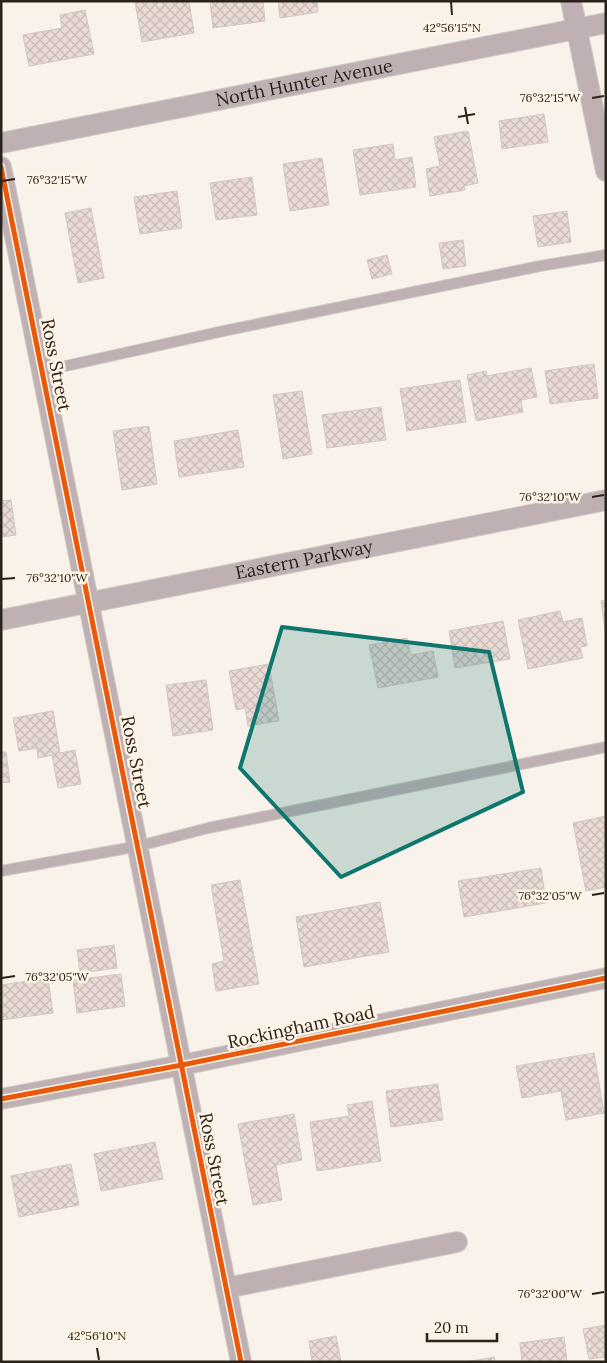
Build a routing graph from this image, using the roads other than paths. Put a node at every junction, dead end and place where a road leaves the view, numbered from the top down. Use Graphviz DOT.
graph roads {
  1 [pos="571,1"];
  2 [pos="606,23"];
  3 [pos="577,28"];
  4 [pos="1,143"];
  5 [pos="1,168"];
  6 [pos="606,171"];
  7 [pos="606,255"];
  8 [pos="43,371"];
  9 [pos="606,500"];
  10 [pos="89,602"];
  11 [pos="1,620"];
  12 [pos="606,747"];
  13 [pos="139,846"];
  14 [pos="1,871"];
  15 [pos="606,978"];
  16 [pos="182,1065"];
  17 [pos="1,1099"];
  18 [pos="457,1242"];
  19 [pos="226,1288"];
  20 [pos="241,1362"];
  1 -- 3 [label="street"];
  2 -- 3 [label="street, North Hunter Avenue"];
  3 -- 4 [label="street, North Hunter Avenue"];
  3 -- 6 [label="street"];
  5 -- 8 [label="street, Ross Street"];
  7 -- 8 [label="lane"];
  8 -- 10 [label="street, Ross Street"];
  9 -- 10 [label="street, Eastern Parkway"];
  10 -- 11 [label="street, Eastern Parkway"];
  10 -- 13 [label="street, Ross Street"];
  12 -- 13 [label="lane"];
  13 -- 14 [label="lane"];
  13 -- 16 [label="street, Ross Street"];
  15 -- 16 [label="street, Rockingham Road"];
  16 -- 17 [label="street, Rockingham Road"];
  16 -- 19 [label="street, Ross Street"];
  18 -- 19 [label="street"];
  19 -- 20 [label="street, Ross Street"];
}
